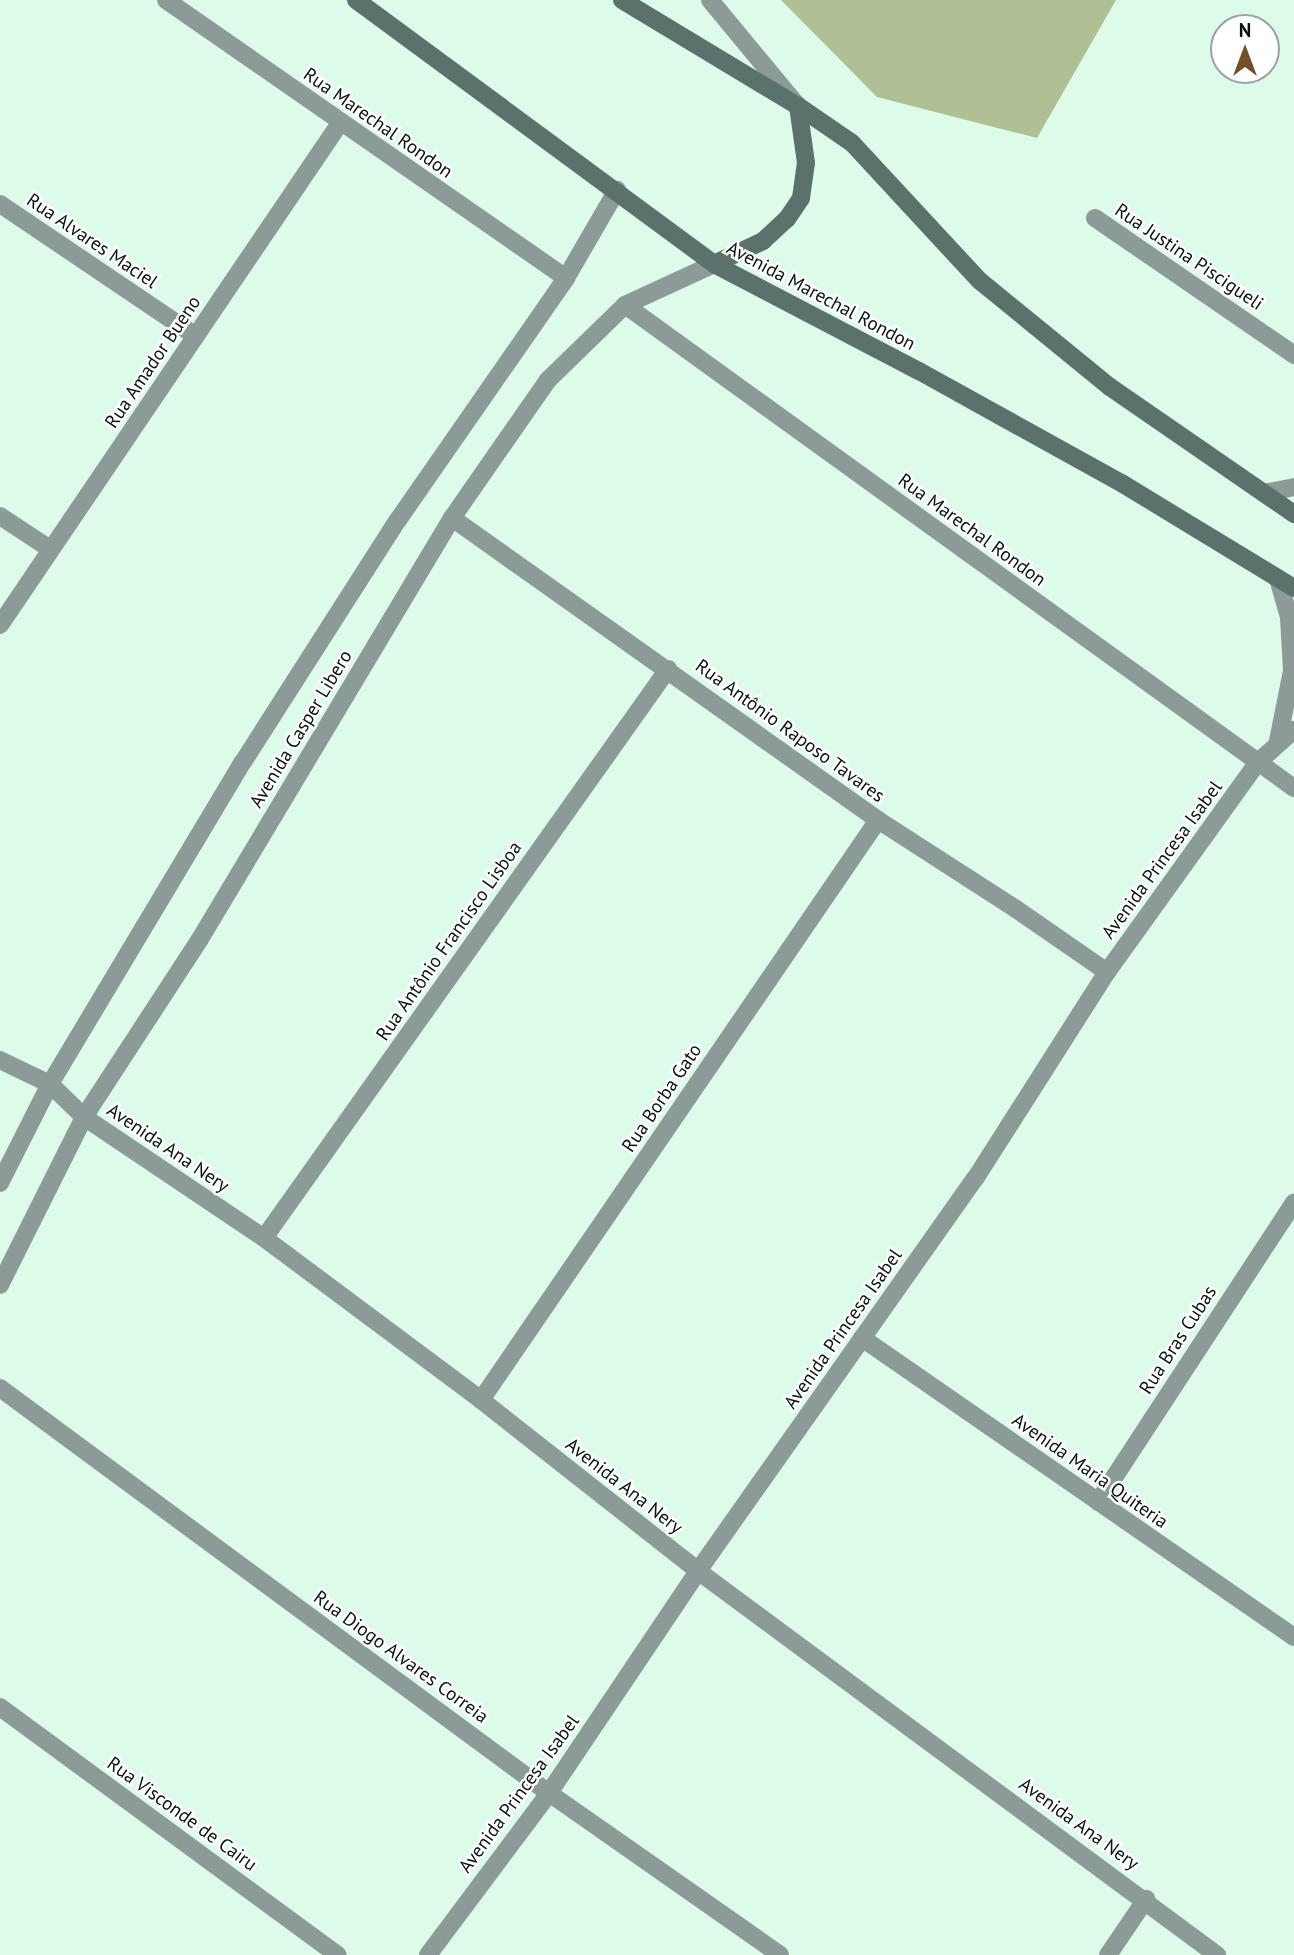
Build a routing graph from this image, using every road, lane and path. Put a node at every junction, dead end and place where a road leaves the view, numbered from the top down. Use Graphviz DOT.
graph roads {
  1 [pos="166,0"];
  2 [pos="356,0"];
  3 [pos="622,0"];
  4 [pos="710,0"];
  5 [pos="798,106"];
  6 [pos="340,123"];
  7 [pos="617,190"];
  8 [pos="0,204"];
  9 [pos="1095,218"];
  10 [pos="714,264"];
  11 [pos="566,278"];
  12 [pos="625,305"];
  13 [pos="197,336"];
  14 [pos="1294,355"];
  15 [pos="1294,487"];
  16 [pos="1265,493"];
  17 [pos="1294,514"];
  18 [pos="0,516"];
  19 [pos="452,518"];
  20 [pos="50,549"];
  21 [pos="1286,583"];
  22 [pos="0,625"];
  23 [pos="668,669"];
  24 [pos="1294,730"];
  25 [pos="1278,741"];
  26 [pos="1257,763"];
  27 [pos="1294,788"];
  28 [pos="878,820"];
  29 [pos="1107,972"];
  30 [pos="0,1060"];
  31 [pos="50,1084"];
  32 [pos="84,1117"];
  33 [pos="0,1183"];
  34 [pos="1294,1202"];
  35 [pos="264,1238"];
  36 [pos="0,1284"];
  37 [pos="862,1338"];
  38 [pos="0,1388"];
  39 [pos="481,1400"];
  40 [pos="1098,1502"];
  41 [pos="698,1570"];
  42 [pos="1294,1637"];
  43 [pos="0,1707"];
  44 [pos="549,1793"];
  45 [pos="1146,1899"];
  46 [pos="338,1955"];
  47 [pos="428,1955"];
  48 [pos="780,1955"];
  49 [pos="1108,1955"];
  50 [pos="1217,1955"];
  1 -- 6 [label="street, Rua Marechal Rondon"];
  2 -- 7 [label="main road, Avenida Marechal Rondon"];
  3 -- 5 [label="main road"];
  4 -- 5 [label="street"];
  5 -- 10 [label="main road"];
  5 -- 16 [label="main road"];
  6 -- 11 [label="street, Rua Marechal Rondon"];
  6 -- 13 [label="street, Rua Amador Bueno"];
  7 -- 10 [label="main road, Avenida Marechal Rondon"];
  7 -- 11 [label="street, Avenida Casper Libero"];
  8 -- 13 [label="street, Rua Alvares Maciel"];
  9 -- 14 [label="street, Rua Justina Piscigueli"];
  10 -- 12 [label="street, Avenida Casper Libero"];
  10 -- 21 [label="main road, Avenida Marechal Rondon"];
  11 -- 31 [label="street, Avenida Casper Libero"];
  12 -- 19 [label="street, Avenida Casper Libero"];
  12 -- 26 [label="street, Rua Marechal Rondon"];
  13 -- 20 [label="street, Rua Amador Bueno"];
  15 -- 16 [label="street"];
  16 -- 17 [label="main road"];
  18 -- 20 [label="street"];
  19 -- 23 [label="street, Rua Antônio Raposo Tavares"];
  19 -- 32 [label="street, Avenida Casper Libero"];
  20 -- 22 [label="street, Rua Amador Bueno"];
  21 -- 25 [label="street"];
  23 -- 28 [label="street, Rua Antônio Raposo Tavares"];
  23 -- 35 [label="street, Rua Antônio Francisco Lisboa"];
  24 -- 25 [label="street, Avenida Princesa Isabel"];
  25 -- 26 [label="street, Avenida Princesa Isabel"];
  26 -- 27 [label="street, Rua Marechal Rondon"];
  26 -- 29 [label="street, Avenida Princesa Isabel"];
  28 -- 29 [label="street, Rua Antônio Raposo Tavares"];
  28 -- 39 [label="street, Rua Borba Gato"];
  29 -- 37 [label="street, Avenida Princesa Isabel"];
  30 -- 31 [label="street, Avenida Ana Nery"];
  31 -- 32 [label="street, Avenida Ana Nery"];
  31 -- 33 [label="street, Avenida Casper Libero"];
  32 -- 35 [label="street, Avenida Ana Nery"];
  32 -- 36 [label="street, Avenida Casper Libero"];
  34 -- 40 [label="street, Rua Bras Cubas"];
  35 -- 39 [label="street, Avenida Ana Nery"];
  37 -- 40 [label="street, Avenida Maria Quiteria"];
  37 -- 41 [label="street, Avenida Princesa Isabel"];
  38 -- 44 [label="street, Rua Diogo Alvares Correia"];
  39 -- 41 [label="street, Avenida Ana Nery"];
  40 -- 42 [label="street, Avenida Maria Quiteria"];
  41 -- 44 [label="street, Avenida Princesa Isabel"];
  41 -- 45 [label="street, Avenida Ana Nery"];
  43 -- 46 [label="street, Rua Visconde de Cairu"];
  44 -- 47 [label="street, Avenida Princesa Isabel"];
  44 -- 48 [label="street, Rua Diogo Alvares Correia"];
  45 -- 49 [label="street"];
  45 -- 50 [label="street, Avenida Ana Nery"];
}
